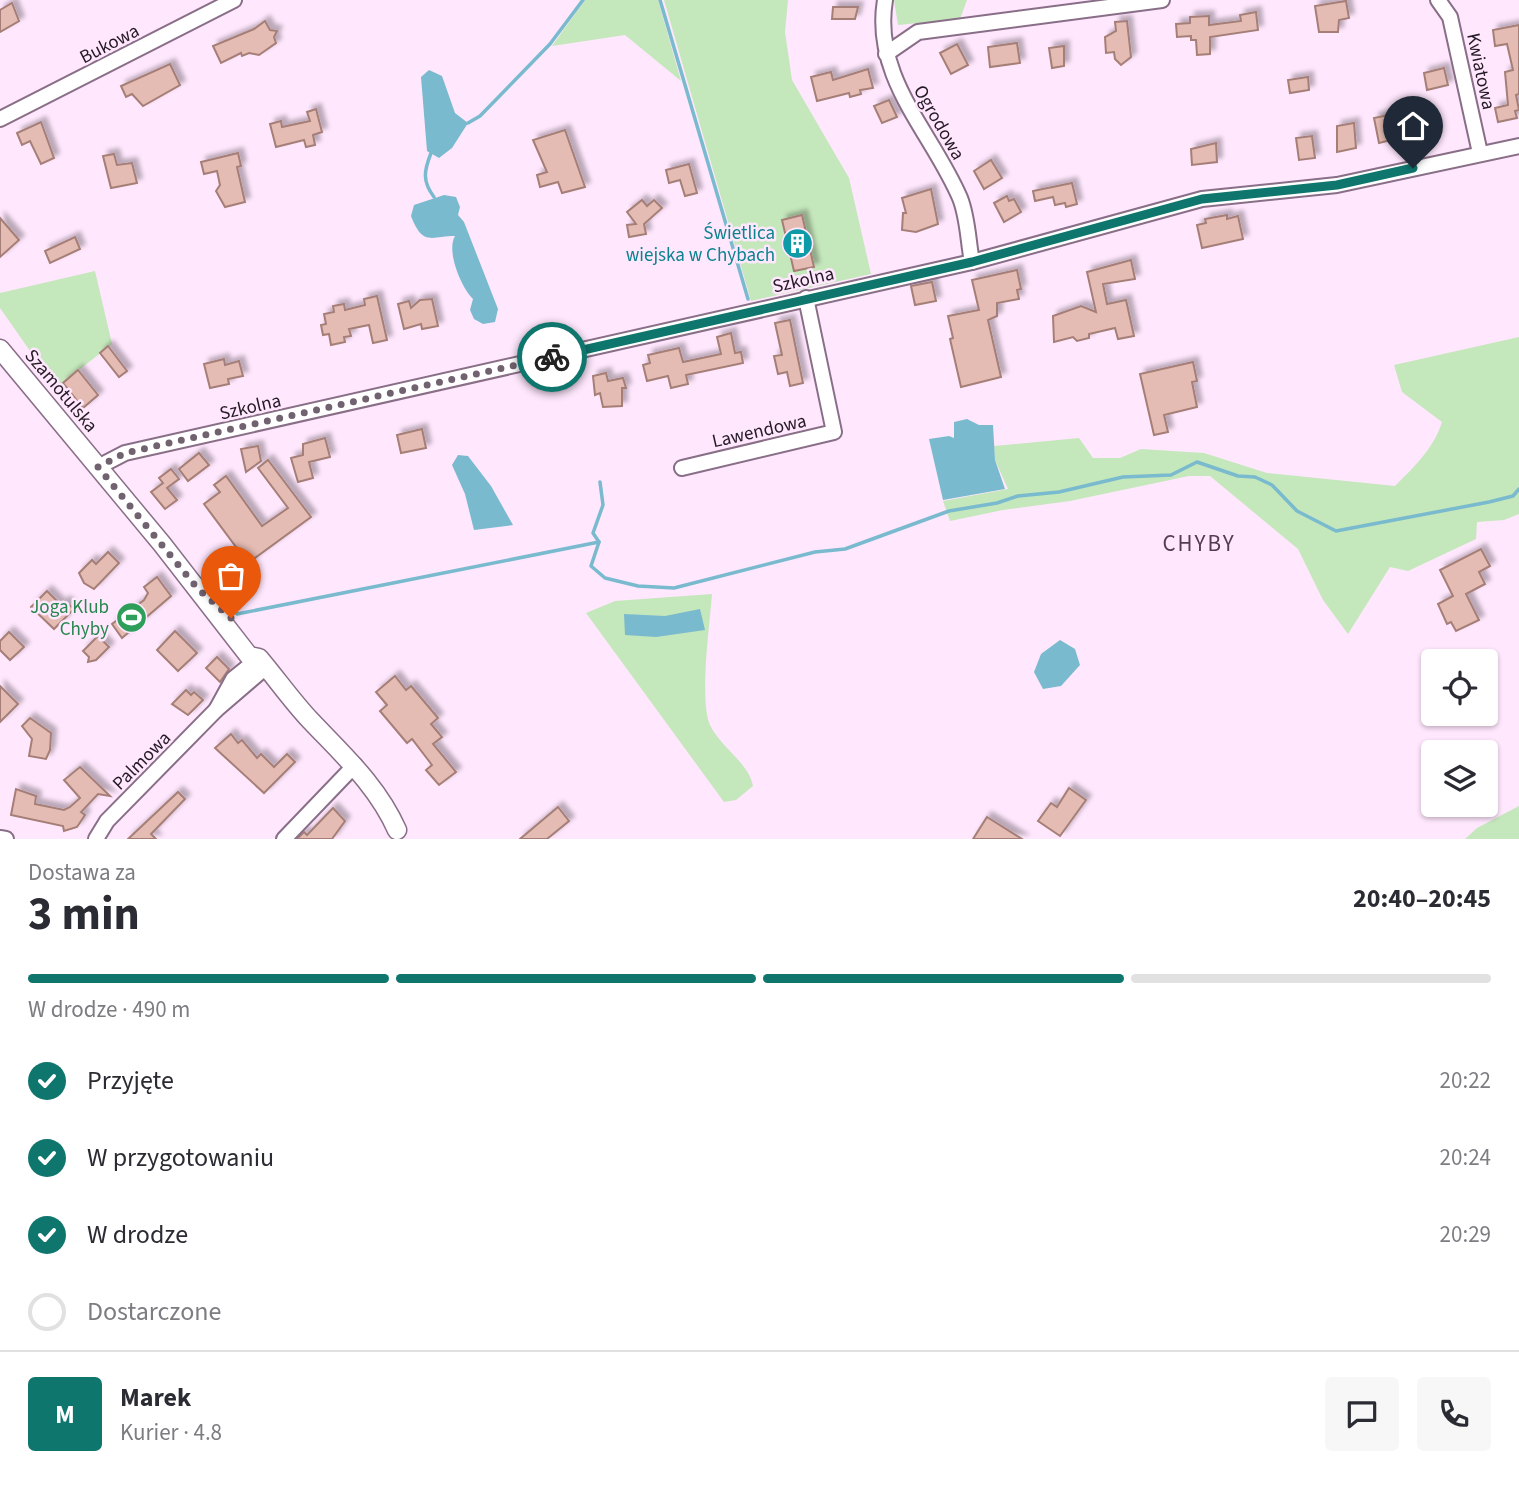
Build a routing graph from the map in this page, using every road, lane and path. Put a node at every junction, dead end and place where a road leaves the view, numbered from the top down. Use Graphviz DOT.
graph roads {
  1 [pos="234,0"];
  2 [pos="885,0"];
  3 [pos="1162,0"];
  4 [pos="1438,0"];
  5 [pos="886,54"];
  6 [pos="0,119"];
  7 [pos="1519,146"];
  8 [pos="1480,153"];
  9 [pos="972,262"];
  10 [pos="806,298"];
  11 [pos="2,356"];
  12 [pos="98,467"];
  13 [pos="682,468"];
  14 [pos="263,663"];
  15 [pos="351,770"];
  16 [pos="401,834"];
  17 [pos="0,838"];
  18 [pos="6,839"];
  19 [pos="96,839"];
  20 [pos="284,839"];
  1 -- 6 [label="street, Bukowa"];
  2 -- 5 [label="street, Ogrodowa"];
  3 -- 5 [label="street"];
  4 -- 8 [label="street, Kwiatowa"];
  5 -- 9 [label="street, Ogrodowa"];
  7 -- 8 [label="street, Szkolna"];
  8 -- 9 [label="street, Szkolna"];
  9 -- 10 [label="street, Szkolna"];
  10 -- 12 [label="street, Szkolna"];
  10 -- 13 [label="street, Lawendowa"];
  11 -- 12 [label="street, Szamotulska"];
  12 -- 14 [label="street, Szamotulska"];
  14 -- 15 [label="street, Szamotulska"];
  14 -- 19 [label="street, Palmowa"];
  15 -- 16 [label="street, Szamotulska"];
  15 -- 20 [label="street"];
  17 -- 18 [label="street"];
}
